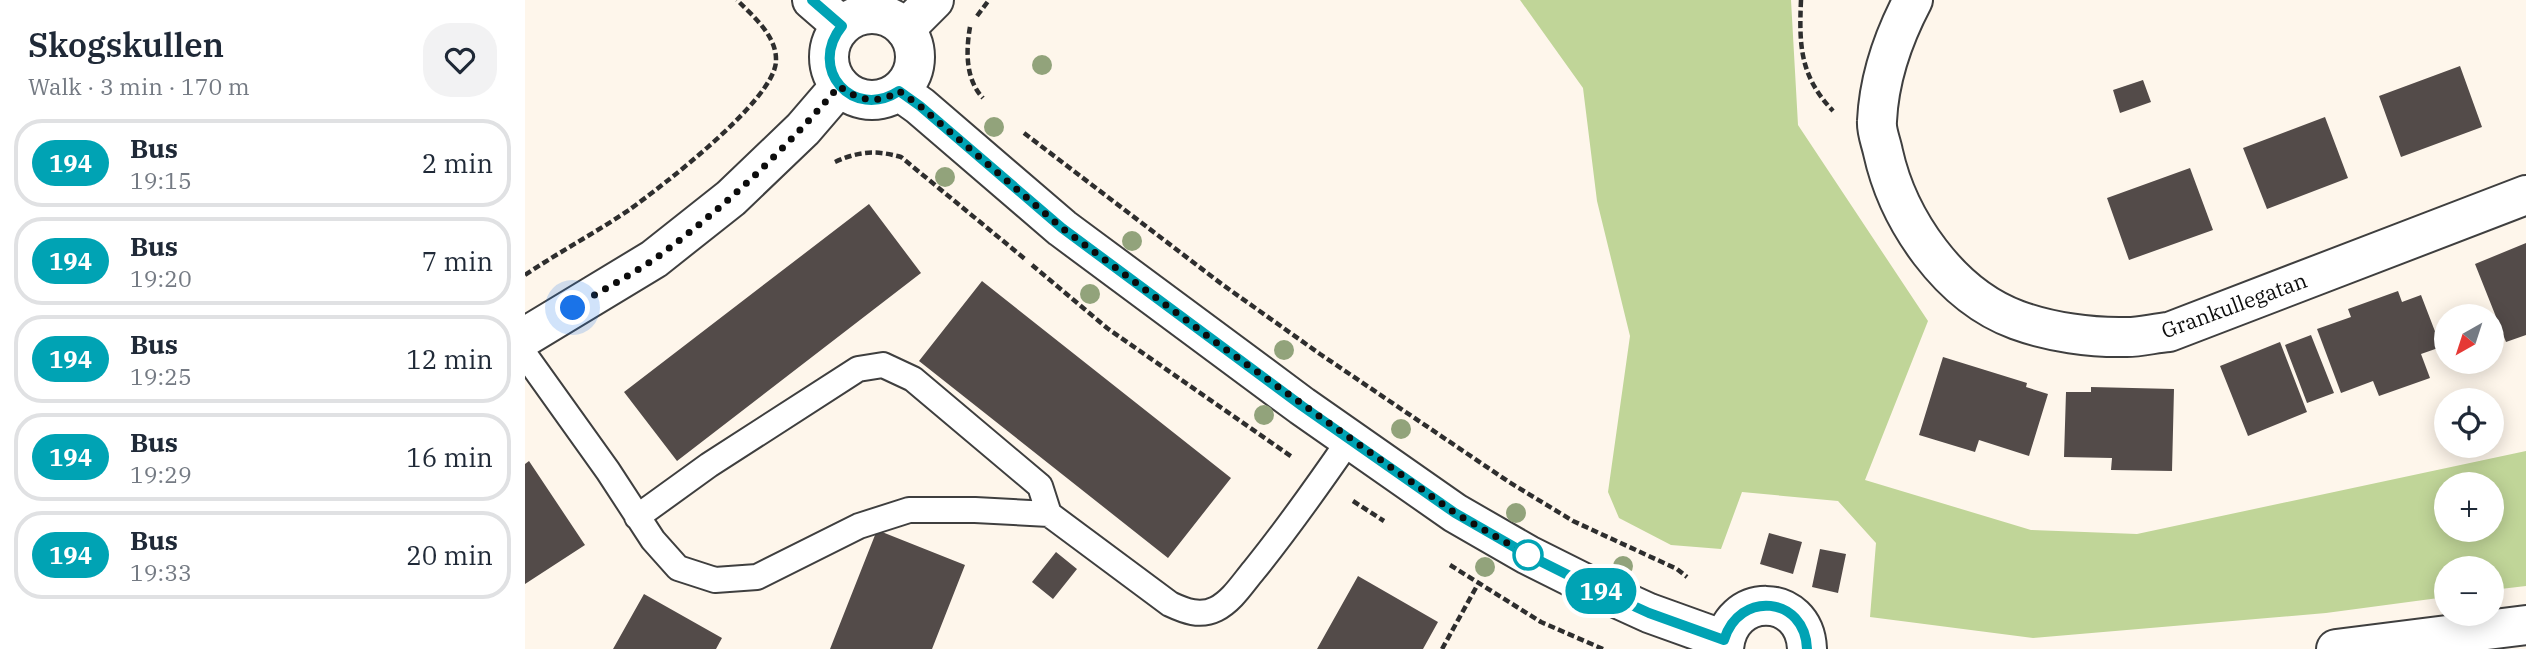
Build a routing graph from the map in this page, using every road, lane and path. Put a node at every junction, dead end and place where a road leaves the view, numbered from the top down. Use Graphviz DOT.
graph roads {
  1 [pos="737,0"];
  2 [pos="812,0"];
  3 [pos="934,0"];
  4 [pos="989,0"];
  5 [pos="1801,0"];
  6 [pos="1913,0"];
  7 [pos="842,26"];
  8 [pos="905,29"];
  9 [pos="839,86"];
  10 [pos="899,91"];
  11 [pos="986,100"];
  12 [pos="1876,123"];
  13 [pos="1022,131"];
  14 [pos="832,163"];
  15 [pos="911,164"];
  16 [pos="2526,195"];
  17 [pos="525,275"];
  18 [pos="525,337"];
  19 [pos="525,355"];
  20 [pos="1350,439"];
  21 [pos="1049,514"];
  22 [pos="637,517"];
  23 [pos="1689,579"];
  24 [pos="1478,584"];
  25 [pos="2526,625"];
  26 [pos="1724,645"];
  27 [pos="1442,649"];
  28 [pos="1807,649"];
  29 [pos="2336,649"];
  1 -- 17 [label="path"];
  2 -- 7 [label="street"];
  3 -- 8 [label="street"];
  4 -- 11 [label="path"];
  5 -- 12 [label="path"];
  6 -- 12 [label="street, Grankullegatan"];
  7 -- 8 [label="street"];
  7 -- 9 [label="street"];
  8 -- 10 [label="street"];
  9 -- 10 [label="street"];
  9 -- 18 [label="street"];
  10 -- 20 [label="street"];
  12 -- 16 [label="street, Grankullegatan"];
  13 -- 23 [label="path"];
  14 -- 15 [label="path"];
  19 -- 22 [label="lane"];
  20 -- 21 [label="lane"];
  20 -- 26 [label="street"];
  21 -- 22 [label="lane"];
  21 -- 22 [label="lane"];
  24 -- 27 [label="path"];
  25 -- 29 [label="street"];
  26 -- 28 [label="street"];
}
